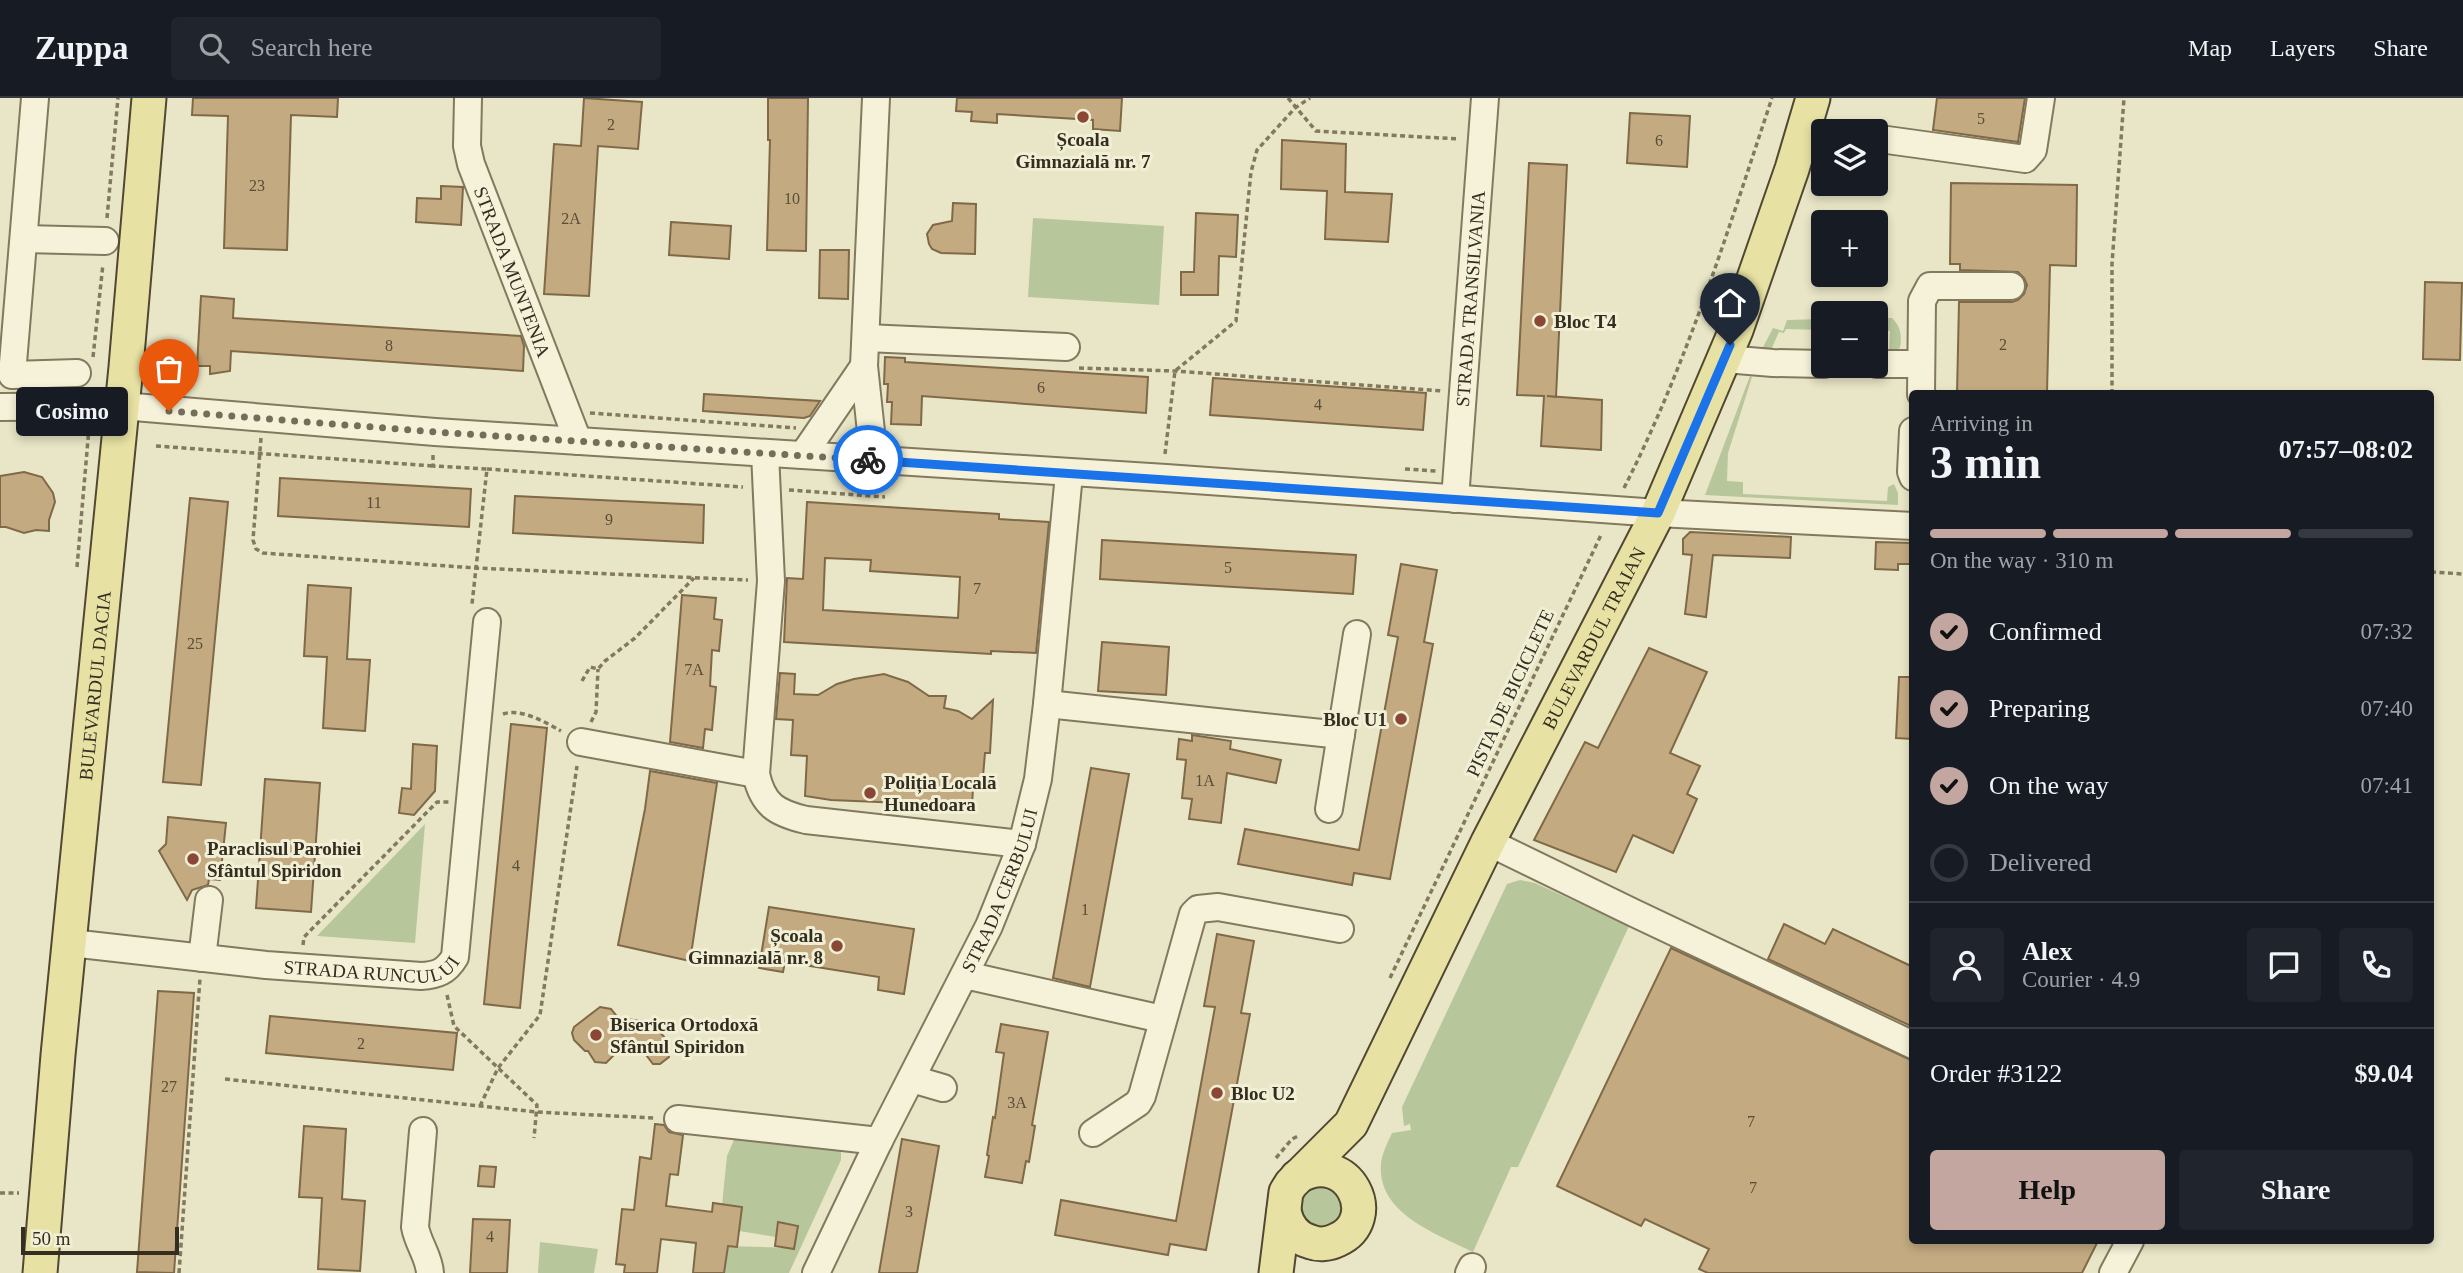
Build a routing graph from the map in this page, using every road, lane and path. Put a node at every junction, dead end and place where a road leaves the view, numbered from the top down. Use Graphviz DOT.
graph roads {
  1 [pos="35,98"];
  2 [pos="149,98"];
  3 [pos="468,98"];
  4 [pos="876,98"];
  5 [pos="1288,98"];
  6 [pos="1310,98"];
  7 [pos="1485,98"];
  8 [pos="1772,98"];
  9 [pos="1813,98"];
  10 [pos="2041,98"];
  11 [pos="2124,98"];
  12 [pos="1295,108"];
  13 [pos="1888,140"];
  14 [pos="1482,141"];
  15 [pos="23,239"];
  16 [pos="105,241"];
  17 [pos="2011,286"];
  18 [pos="866,338"];
  19 [pos="1060,347"];
  20 [pos="1725,359"];
  21 [pos="1811,363"];
  22 [pos="1888,364"];
  23 [pos="1921,364"];
  24 [pos="864,366"];
  25 [pos="1175,372"];
  26 [pos="77,373"];
  27 [pos="1920,390"];
  28 [pos="2112,390"];
  29 [pos="1462,393"];
  30 [pos="122,406"];
  31 [pos="0,407"];
  32 [pos="567,412"];
  33 [pos="262,418"];
  34 [pos="820,429"];
  35 [pos="435,432"];
  36 [pos="579,442"];
  37 [pos="156,446"];
  38 [pos="765,453"];
  39 [pos="260,454"];
  40 [pos="1165,454"];
  41 [pos="803,456"];
  42 [pos="874,460"];
  43 [pos="432,466"];
  44 [pos="487,468"];
  45 [pos="1069,474"];
  46 [pos="765,489"];
  47 [pos="885,497"];
  48 [pos="1455,499"];
  49 [pos="1612,510"];
  50 [pos="1658,513"];
  51 [pos="1909,526"];
  52 [pos="476,568"];
  53 [pos="2434,572"];
  54 [pos="2463,574"];
  55 [pos="694,578"];
  56 [pos="771,581"];
  57 [pos="484,615"];
  58 [pos="1357,634"];
  59 [pos="598,669"];
  60 [pos="582,681"];
  61 [pos="1048,704"];
  62 [pos="477,723"];
  63 [pos="1341,735"];
  64 [pos="581,742"];
  65 [pos="757,774"];
  66 [pos="468,802"];
  67 [pos="1329,809"];
  68 [pos="1488,842"];
  69 [pos="1022,844"];
  70 [pos="209,900"];
  71 [pos="1340,929"];
  72 [pos="71,943"];
  73 [pos="202,958"];
  74 [pos="300,967"];
  75 [pos="441,974"];
  76 [pos="965,975"];
  77 [pos="1384,989"];
  78 [pos="1163,1019"];
  79 [pos="1909,1043"];
  80 [pos="498,1068"];
  81 [pos="225,1079"];
  82 [pos="912,1079"];
  83 [pos="943,1088"];
  84 [pos="480,1106"];
  85 [pos="537,1112"];
  86 [pos="678,1119"];
  87 [pos="1351,1124"];
  88 [pos="1307,1130"];
  89 [pos="423,1131"];
  90 [pos="1093,1133"];
  91 [pos="534,1138"];
  92 [pos="879,1140"];
  93 [pos="1284,1171"];
  94 [pos="1353,1186"];
  95 [pos="0,1193"];
  96 [pos="23,1193"];
  97 [pos="1284,1211"];
  98 [pos="1334,1242"];
  99 [pos="2128,1244"];
  100 [pos="40,1273"];
  101 [pos="179,1273"];
  102 [pos="430,1273"];
  103 [pos="816,1273"];
  104 [pos="1276,1273"];
  105 [pos="1287,1273"];
  106 [pos="2113,1273"];
  1 -- 15 [label="street"];
  2 -- 30 [label="main road, BULEVARDUL DACIA"];
  3 -- 32 [label="street, STRADA MUNTENIA"];
  4 -- 18 [label="street"];
  5 -- 12 [label="path"];
  6 -- 12 [label="path"];
  7 -- 14 [label="street, STRADA TRANSILVANIA"];
  8 -- 49 [label="path, PISTA DE BICICLETE"];
  9 -- 20 [label="main road, BULEVARDUL TRAIAN"];
  10 -- 13 [label="street"];
  11 -- 28 [label="path"];
  12 -- 14 [label="path"];
  12 -- 25 [label="path"];
  14 -- 29 [label="street, STRADA TRANSILVANIA"];
  15 -- 16 [label="street"];
  15 -- 26 [label="street"];
  17 -- 23 [label="street"];
  18 -- 19 [label="street"];
  18 -- 24 [label="street"];
  19 -- 25 [label="path"];
  20 -- 21 [label="street"];
  20 -- 50 [label="main road, BULEVARDUL TRAIAN"];
  22 -- 23 [label="street"];
  23 -- 27 [label="street"];
  24 -- 34 [label="street"];
  24 -- 42 [label="street"];
  25 -- 29 [label="path"];
  25 -- 40 [label="path"];
  29 -- 48 [label="street, STRADA TRANSILVANIA"];
  30 -- 31 [label="street"];
  30 -- 33 [label="street"];
  30 -- 72 [label="main road, BULEVARDUL DACIA"];
  32 -- 34 [label="path"];
  32 -- 36 [label="street, STRADA MUNTENIA"];
  33 -- 35 [label="street"];
  33 -- 39 [label="path"];
  34 -- 41 [label="street"];
  35 -- 36 [label="street"];
  35 -- 43 [label="path"];
  36 -- 38 [label="street"];
  37 -- 39 [label="path"];
  38 -- 41 [label="street"];
  38 -- 46 [label="street"];
  39 -- 43 [label="path"];
  39 -- 52 [label="path"];
  41 -- 42 [label="street"];
  42 -- 45 [label="street"];
  43 -- 44 [label="path"];
  44 -- 46 [label="path"];
  44 -- 52 [label="path"];
  45 -- 48 [label="street"];
  45 -- 61 [label="street, STRADA CERBULUI"];
  46 -- 47 [label="path"];
  46 -- 56 [label="street"];
  48 -- 49 [label="street"];
  49 -- 50 [label="street"];
  49 -- 77 [label="path, PISTA DE BICICLETE"];
  50 -- 51 [label="street"];
  50 -- 68 [label="main road, BULEVARDUL TRAIAN"];
  52 -- 55 [label="path"];
  52 -- 57 [label="path"];
  53 -- 54 [label="path"];
  55 -- 56 [label="path"];
  55 -- 59 [label="path"];
  56 -- 65 [label="street"];
  57 -- 62 [label="street, STRADA RUNCULUI"];
  58 -- 63 [label="street"];
  59 -- 60 [label="path"];
  59 -- 64 [label="path"];
  61 -- 63 [label="street"];
  61 -- 69 [label="street, STRADA CERBULUI"];
  62 -- 64 [label="path"];
  62 -- 66 [label="street, STRADA RUNCULUI"];
  63 -- 67 [label="street"];
  64 -- 65 [label="street"];
  64 -- 80 [label="path"];
  65 -- 69 [label="street"];
  66 -- 74 [label="path"];
  66 -- 75 [label="street, STRADA RUNCULUI"];
  68 -- 79 [label="street"];
  68 -- 87 [label="main road, BULEVARDUL TRAIAN"];
  69 -- 76 [label="street, STRADA CERBULUI"];
  70 -- 73 [label="street"];
  71 -- 78 [label="street"];
  72 -- 73 [label="street, STRADA RUNCULUI"];
  72 -- 100 [label="main road, BULEVARDUL DACIA"];
  73 -- 74 [label="street, STRADA RUNCULUI"];
  73 -- 101 [label="path"];
  74 -- 75 [label="street, STRADA RUNCULUI"];
  75 -- 80 [label="path"];
  76 -- 78 [label="street"];
  76 -- 82 [label="street, STRADA CERBULUI"];
  78 -- 90 [label="street"];
  80 -- 84 [label="path"];
  80 -- 85 [label="path"];
  81 -- 84 [label="path"];
  82 -- 83 [label="street"];
  82 -- 92 [label="street, STRADA CERBULUI"];
  84 -- 85 [label="path"];
  85 -- 86 [label="path"];
  85 -- 91 [label="path"];
  86 -- 92 [label="street"];
  87 -- 93 [label="main road, BULEVARDUL TRAIAN"];
  87 -- 94 [label="main road, BULEVARDUL TRAIAN"];
  88 -- 93 [label="path"];
  89 -- 102 [label="street"];
  92 -- 103 [label="street, STRADA CERBULUI"];
  93 -- 94 [label="main road"];
  93 -- 97 [label="main road, BULEVARDUL TRAIAN"];
  94 -- 98 [label="main road, BULEVARDUL TRAIAN"];
  95 -- 96 [label="path"];
  97 -- 98 [label="main road"];
  97 -- 104 [label="main road, BULEVARDUL TRAIAN"];
  98 -- 105 [label="main road, BULEVARDUL TRAIAN"];
  99 -- 106 [label="street"];
}
